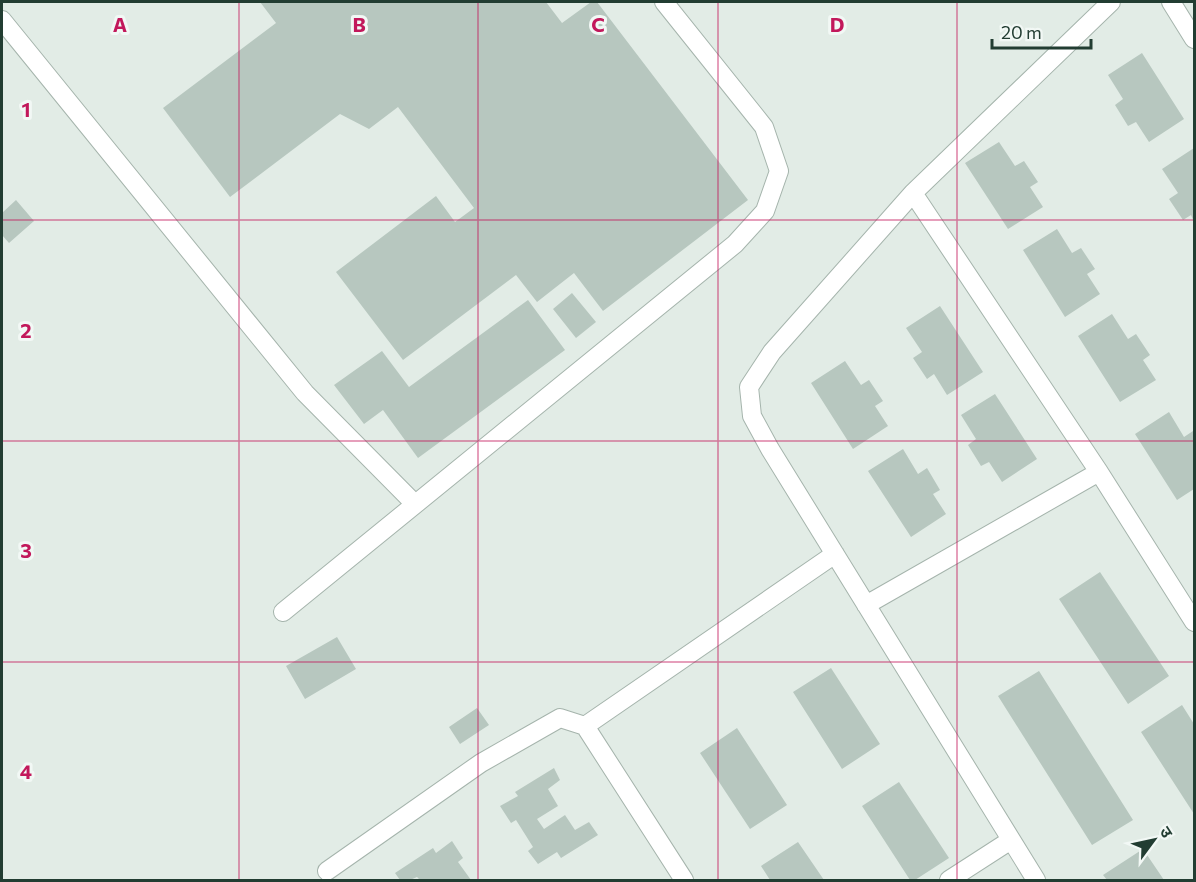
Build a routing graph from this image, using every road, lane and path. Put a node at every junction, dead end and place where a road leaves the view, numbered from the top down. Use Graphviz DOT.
graph roads {
  1 [pos="664,2"];
  2 [pos="1110,2"];
  3 [pos="1171,2"];
  4 [pos="2,20"];
  5 [pos="1194,39"];
  6 [pos="913,193"];
  7 [pos="1099,472"];
  8 [pos="415,504"];
  9 [pos="835,554"];
  10 [pos="866,605"];
  11 [pos="283,612"];
  12 [pos="1194,622"];
  13 [pos="585,726"];
  14 [pos="1011,840"];
  15 [pos="324,877"];
  16 [pos="684,880"];
  17 [pos="949,880"];
  18 [pos="1036,880"];
  1 -- 8 [label="street"];
  2 -- 6 [label="street"];
  3 -- 5 [label="street"];
  4 -- 8 [label="street"];
  6 -- 7 [label="street"];
  6 -- 9 [label="street"];
  7 -- 10 [label="street"];
  7 -- 12 [label="street"];
  8 -- 11 [label="street"];
  9 -- 10 [label="street"];
  9 -- 13 [label="street"];
  10 -- 14 [label="street"];
  13 -- 15 [label="street"];
  13 -- 16 [label="street"];
  14 -- 17 [label="street"];
  14 -- 18 [label="street"];
}
